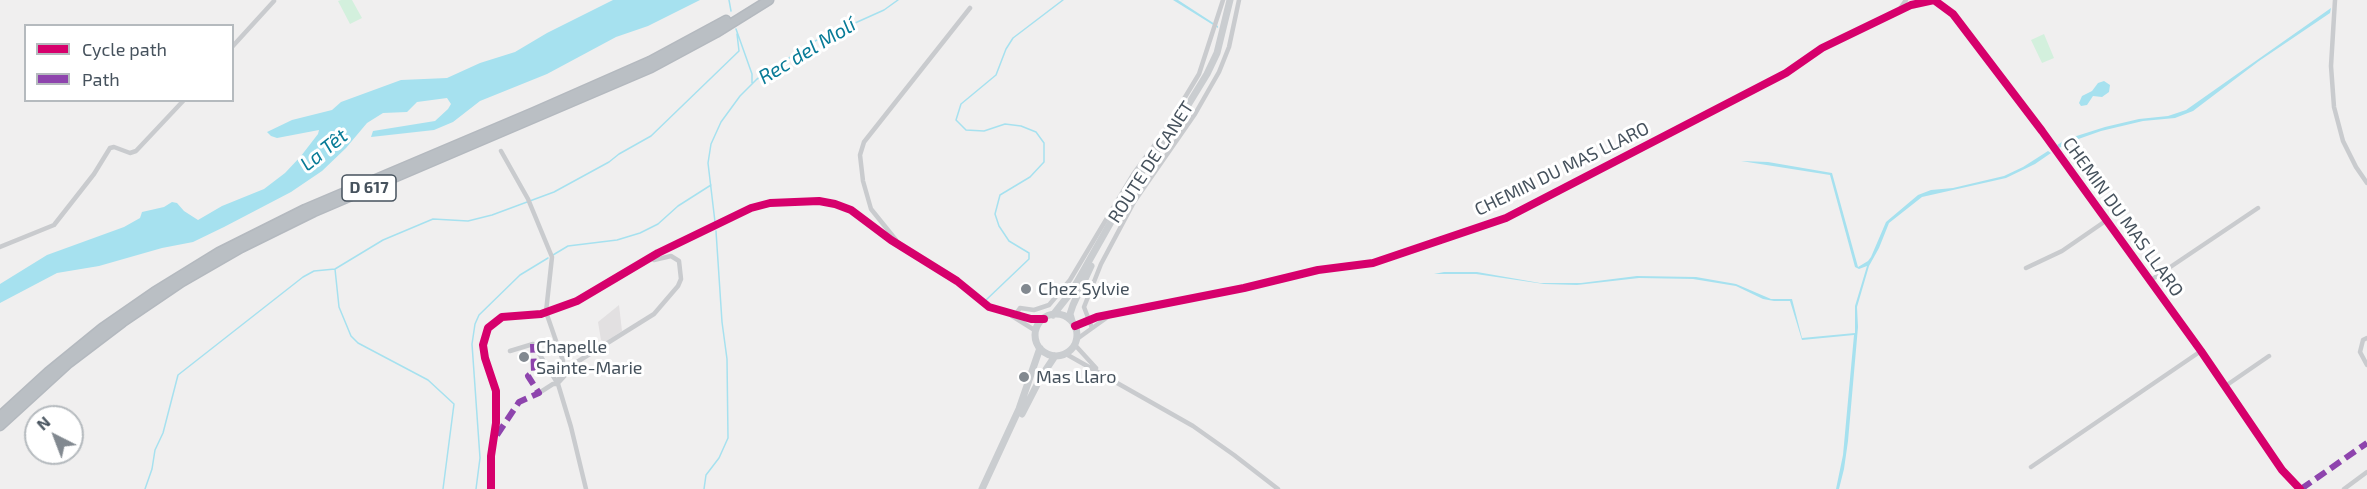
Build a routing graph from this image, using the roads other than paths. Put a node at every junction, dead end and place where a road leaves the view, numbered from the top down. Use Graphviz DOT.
graph roads {
  1 [pos="760,0"];
  2 [pos="769,0"];
  3 [pos="1223,0"];
  4 [pos="1232,0"];
  5 [pos="1239,0"];
  6 [pos="1906,0"];
  7 [pos="2335,0"];
  8 [pos="274,1"];
  9 [pos="970,8"];
  10 [pos="1898,12"];
  11 [pos="234,44"];
  12 [pos="182,102"];
  13 [pos="501,151"];
  14 [pos="2367,183"];
  15 [pos="2258,208"];
  16 [pos="2107,220"];
  17 [pos="902,246"];
  18 [pos="0,247"];
  19 [pos="650,258"];
  20 [pos="2026,268"];
  21 [pos="2151,280"];
  22 [pos="546,312"];
  23 [pos="1053,315"];
  24 [pos="1111,315"];
  25 [pos="1015,316"];
  26 [pos="1044,319"];
  27 [pos="1090,321"];
  28 [pos="1073,324"];
  29 [pos="1092,328"];
  30 [pos="1036,331"];
  31 [pos="2367,338"];
  32 [pos="1076,342"];
  33 [pos="1040,348"];
  34 [pos="510,351"];
  35 [pos="2201,351"];
  36 [pos="1066,354"];
  37 [pos="1055,356"];
  38 [pos="2269,356"];
  39 [pos="2367,365"];
  40 [pos="1105,375"];
  41 [pos="558,384"];
  42 [pos="2224,387"];
  43 [pos="539,393"];
  44 [pos="0,416"];
  45 [pos="0,426"];
  46 [pos="2031,467"];
  47 [pos="2367,472"];
  48 [pos="491,489"];
  49 [pos="586,489"];
  50 [pos="984,489"];
  51 [pos="1278,489"];
  52 [pos="2300,489"];
  53 [pos="2344,489"];
  1 -- 44 [label="highway, D 617"];
  2 -- 45 [label="highway, D 617"];
  3 -- 25 [label="street"];
  4 -- 23 [label="main road, ROUTE DE CANET"];
  4 -- 28 [label="main road, ROUTE DE CANET"];
  5 -- 27 [label="street"];
  6 -- 10 [label="street"];
  7 -- 14 [label="street"];
  8 -- 11 [label="street"];
  9 -- 17 [label="street"];
  10 -- 16 [label="street, CHEMIN DU MAS LLARO"];
  10 -- 24 [label="street, CHEMIN DU MAS LLARO"];
  12 -- 18 [label="street"];
  13 -- 22 [label="street"];
  15 -- 21 [label="street"];
  16 -- 20 [label="street"];
  16 -- 21 [label="street, CHEMIN DU MAS LLARO"];
  17 -- 19 [label="street"];
  17 -- 25 [label="street"];
  19 -- 22 [label="street"];
  19 -- 41 [label="street"];
  21 -- 35 [label="street, CHEMIN DU MAS LLARO"];
  22 -- 41 [label="street"];
  22 -- 48 [label="street"];
  23 -- 26 [label="main road"];
  23 -- 28 [label="main road"];
  24 -- 27 [label="street, CHEMIN DU MAS LLARO"];
  24 -- 29 [label="street"];
  25 -- 26 [label="street"];
  25 -- 30 [label="street"];
  26 -- 30 [label="main road"];
  27 -- 28 [label="street, CHEMIN DU MAS LLARO"];
  27 -- 29 [label="street"];
  28 -- 32 [label="main road"];
  29 -- 32 [label="street"];
  30 -- 33 [label="main road"];
  31 -- 39 [label="street"];
  32 -- 36 [label="main road"];
  32 -- 40 [label="street"];
  33 -- 37 [label="main road"];
  33 -- 50 [label="main road"];
  34 -- 41 [label="street"];
  35 -- 42 [label="street, CHEMIN DU MAS LLARO"];
  35 -- 46 [label="street"];
  36 -- 37 [label="main road"];
  36 -- 40 [label="street"];
  37 -- 50 [label="main road"];
  38 -- 42 [label="street"];
  40 -- 51 [label="street"];
  41 -- 43 [label="street"];
  41 -- 49 [label="street"];
  42 -- 52 [label="street, CHEMIN DU MAS LLARO"];
  47 -- 53 [label="street"];
}
